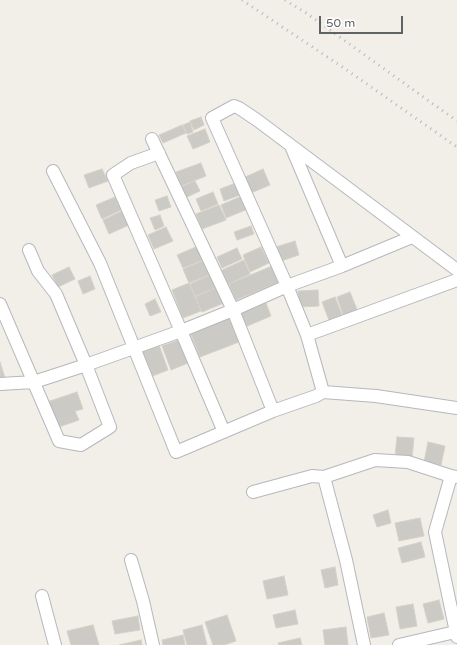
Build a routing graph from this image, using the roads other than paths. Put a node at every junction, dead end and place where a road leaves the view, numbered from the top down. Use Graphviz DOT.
graph roads {
  1 [pos="152,139"];
  2 [pos="291,145"];
  3 [pos="159,153"];
  4 [pos="53,171"];
  5 [pos="412,237"];
  6 [pos="29,250"];
  7 [pos="342,266"];
  8 [pos="457,270"];
  9 [pos="457,280"];
  10 [pos="287,286"];
  11 [pos="0,304"];
  12 [pos="233,310"];
  13 [pos="181,331"];
  14 [pos="307,335"];
  15 [pos="134,348"];
  16 [pos="86,365"];
  17 [pos="34,382"];
  18 [pos="0,384"];
  19 [pos="323,392"];
  20 [pos="457,408"];
  21 [pos="273,411"];
  22 [pos="224,432"];
  23 [pos="324,477"];
  24 [pos="454,477"];
  25 [pos="253,492"];
  26 [pos="131,560"];
  27 [pos="42,596"];
  28 [pos="456,634"];
  29 [pos="55,645"];
  30 [pos="153,645"];
  31 [pos="364,645"];
  32 [pos="399,645"];
  1 -- 3 [label="street"];
  2 -- 5 [label="street"];
  2 -- 7 [label="street"];
  2 -- 10 [label="street"];
  3 -- 12 [label="street"];
  3 -- 13 [label="street"];
  4 -- 15 [label="street"];
  5 -- 7 [label="street"];
  5 -- 8 [label="street"];
  6 -- 16 [label="street"];
  7 -- 10 [label="street"];
  9 -- 14 [label="street"];
  10 -- 12 [label="street"];
  10 -- 14 [label="street"];
  11 -- 17 [label="street"];
  12 -- 13 [label="street"];
  12 -- 21 [label="street"];
  13 -- 15 [label="street"];
  13 -- 22 [label="street"];
  14 -- 19 [label="street"];
  15 -- 16 [label="street"];
  15 -- 22 [label="street"];
  16 -- 17 [label="street"];
  16 -- 17 [label="street"];
  17 -- 18 [label="street"];
  19 -- 20 [label="street"];
  19 -- 21 [label="street"];
  21 -- 22 [label="street"];
  23 -- 24 [label="street"];
  23 -- 25 [label="street"];
  23 -- 31 [label="street"];
  24 -- 28 [label="street"];
  26 -- 30 [label="street"];
  27 -- 29 [label="street"];
  28 -- 32 [label="street"];
}
